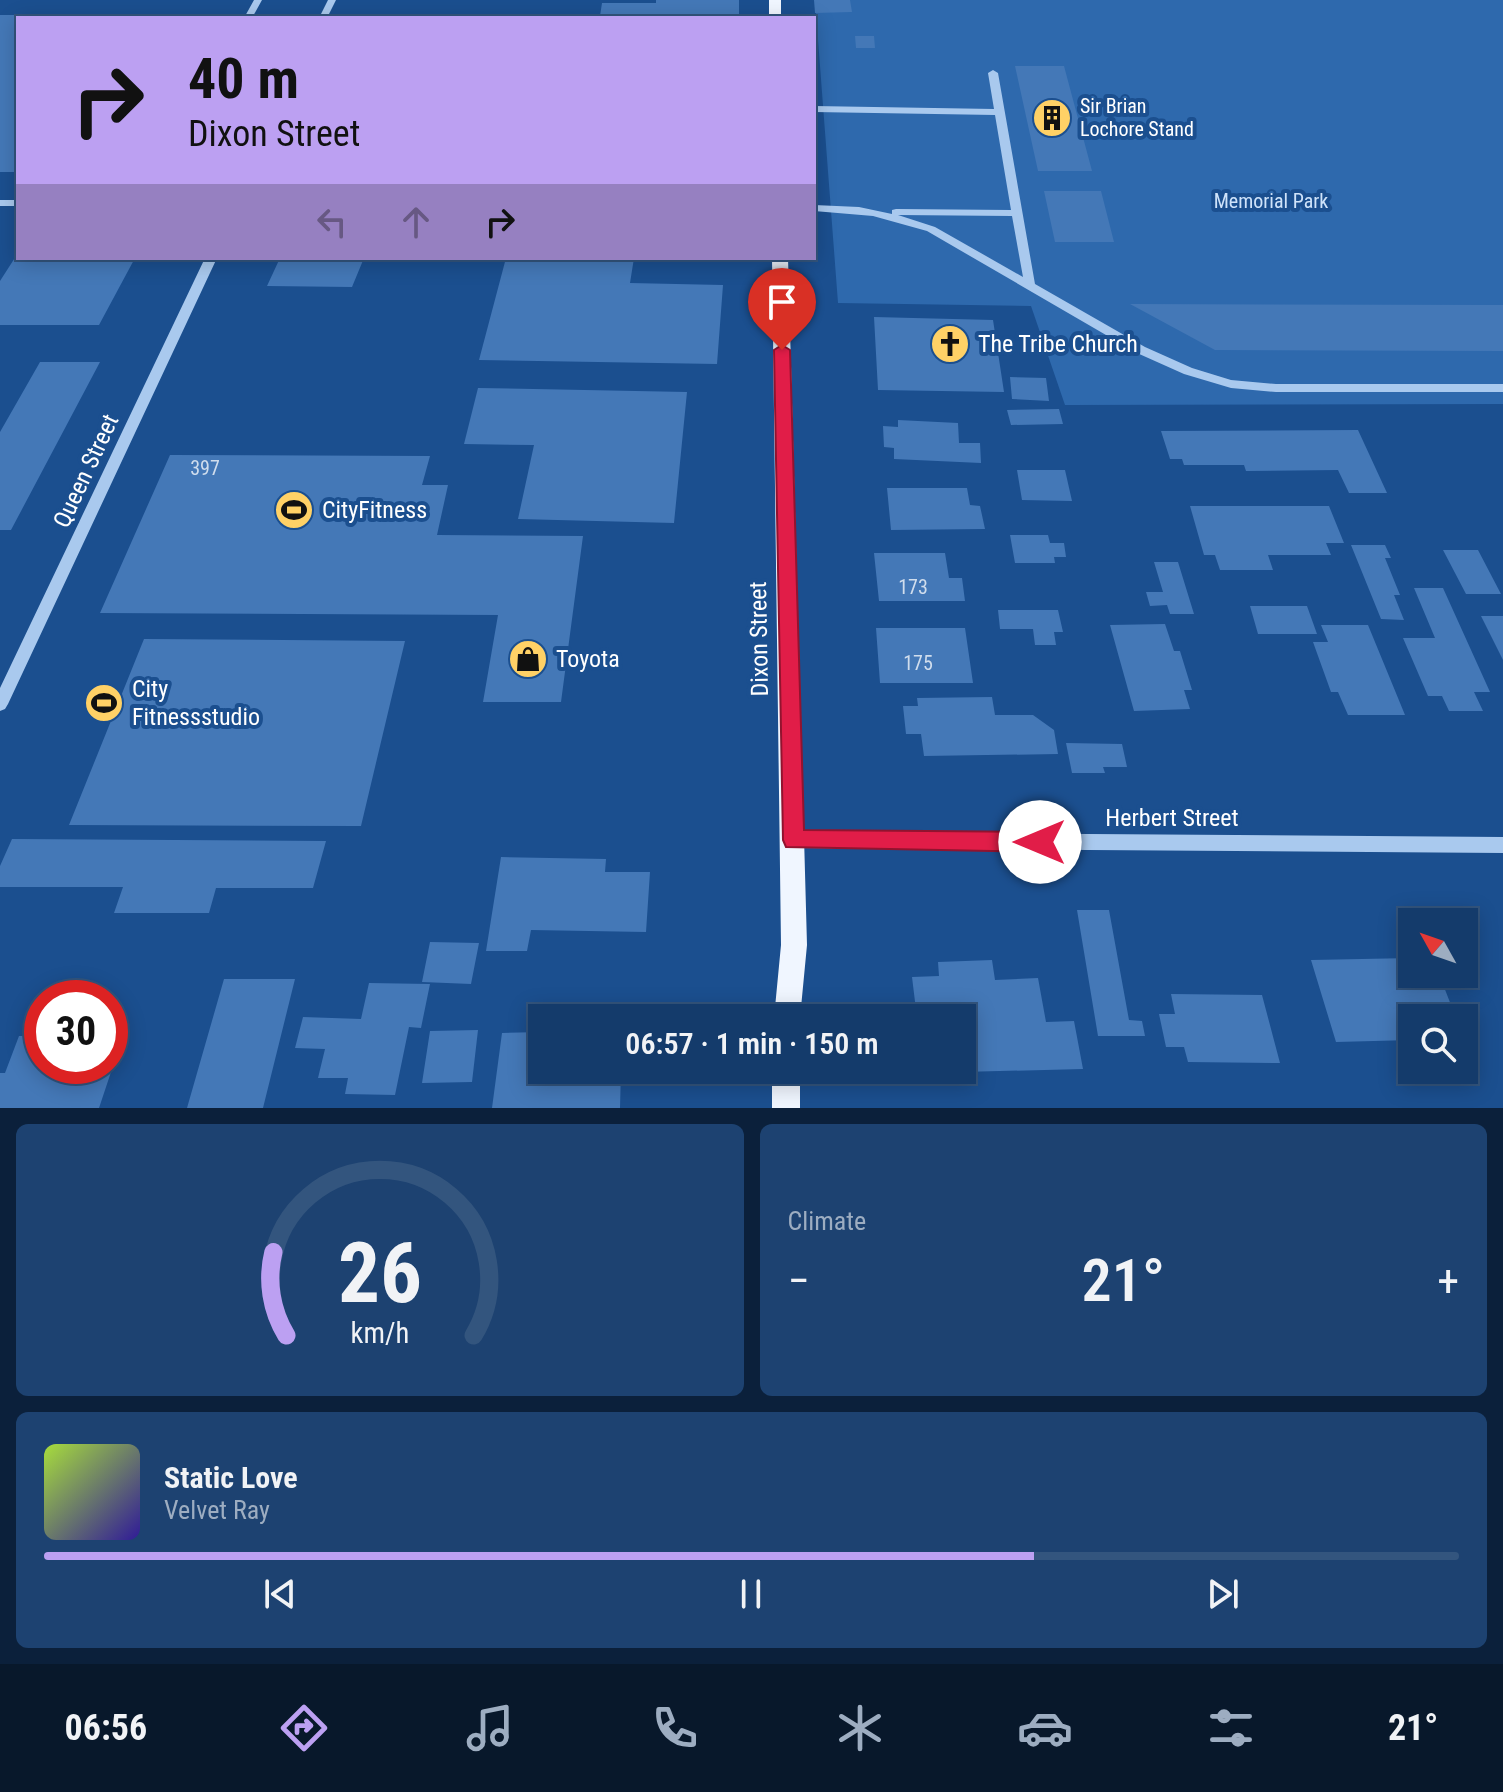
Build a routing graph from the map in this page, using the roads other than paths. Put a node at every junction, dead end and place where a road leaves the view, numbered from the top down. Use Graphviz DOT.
graph roads {
  1 [pos="993,73"];
  2 [pos="816,109"];
  3 [pos="999,112"];
  4 [pos="816,208"];
  5 [pos="1019,213"];
  6 [pos="882,214"];
  7 [pos="210,260"];
  8 [pos="780,260"];
  9 [pos="1030,286"];
  10 [pos="1503,388"];
  11 [pos="0,704"];
  12 [pos="793,840"];
  13 [pos="1503,845"];
  14 [pos="788,1004"];
  15 [pos="786,1084"];
  16 [pos="786,1108"];
  1 -- 3 [label="street"];
  2 -- 3 [label="street"];
  3 -- 5 [label="street"];
  4 -- 6 [label="street"];
  5 -- 6 [label="street"];
  5 -- 9 [label="street"];
  6 -- 9 [label="street"];
  7 -- 11 [label="street, Queen Street"];
  8 -- 12 [label="main road, Dixon Street"];
  9 -- 10 [label="street"];
  12 -- 13 [label="street, Herbert Street"];
  12 -- 14 [label="main road, Dixon Street"];
  15 -- 16 [label="main road"];
}
